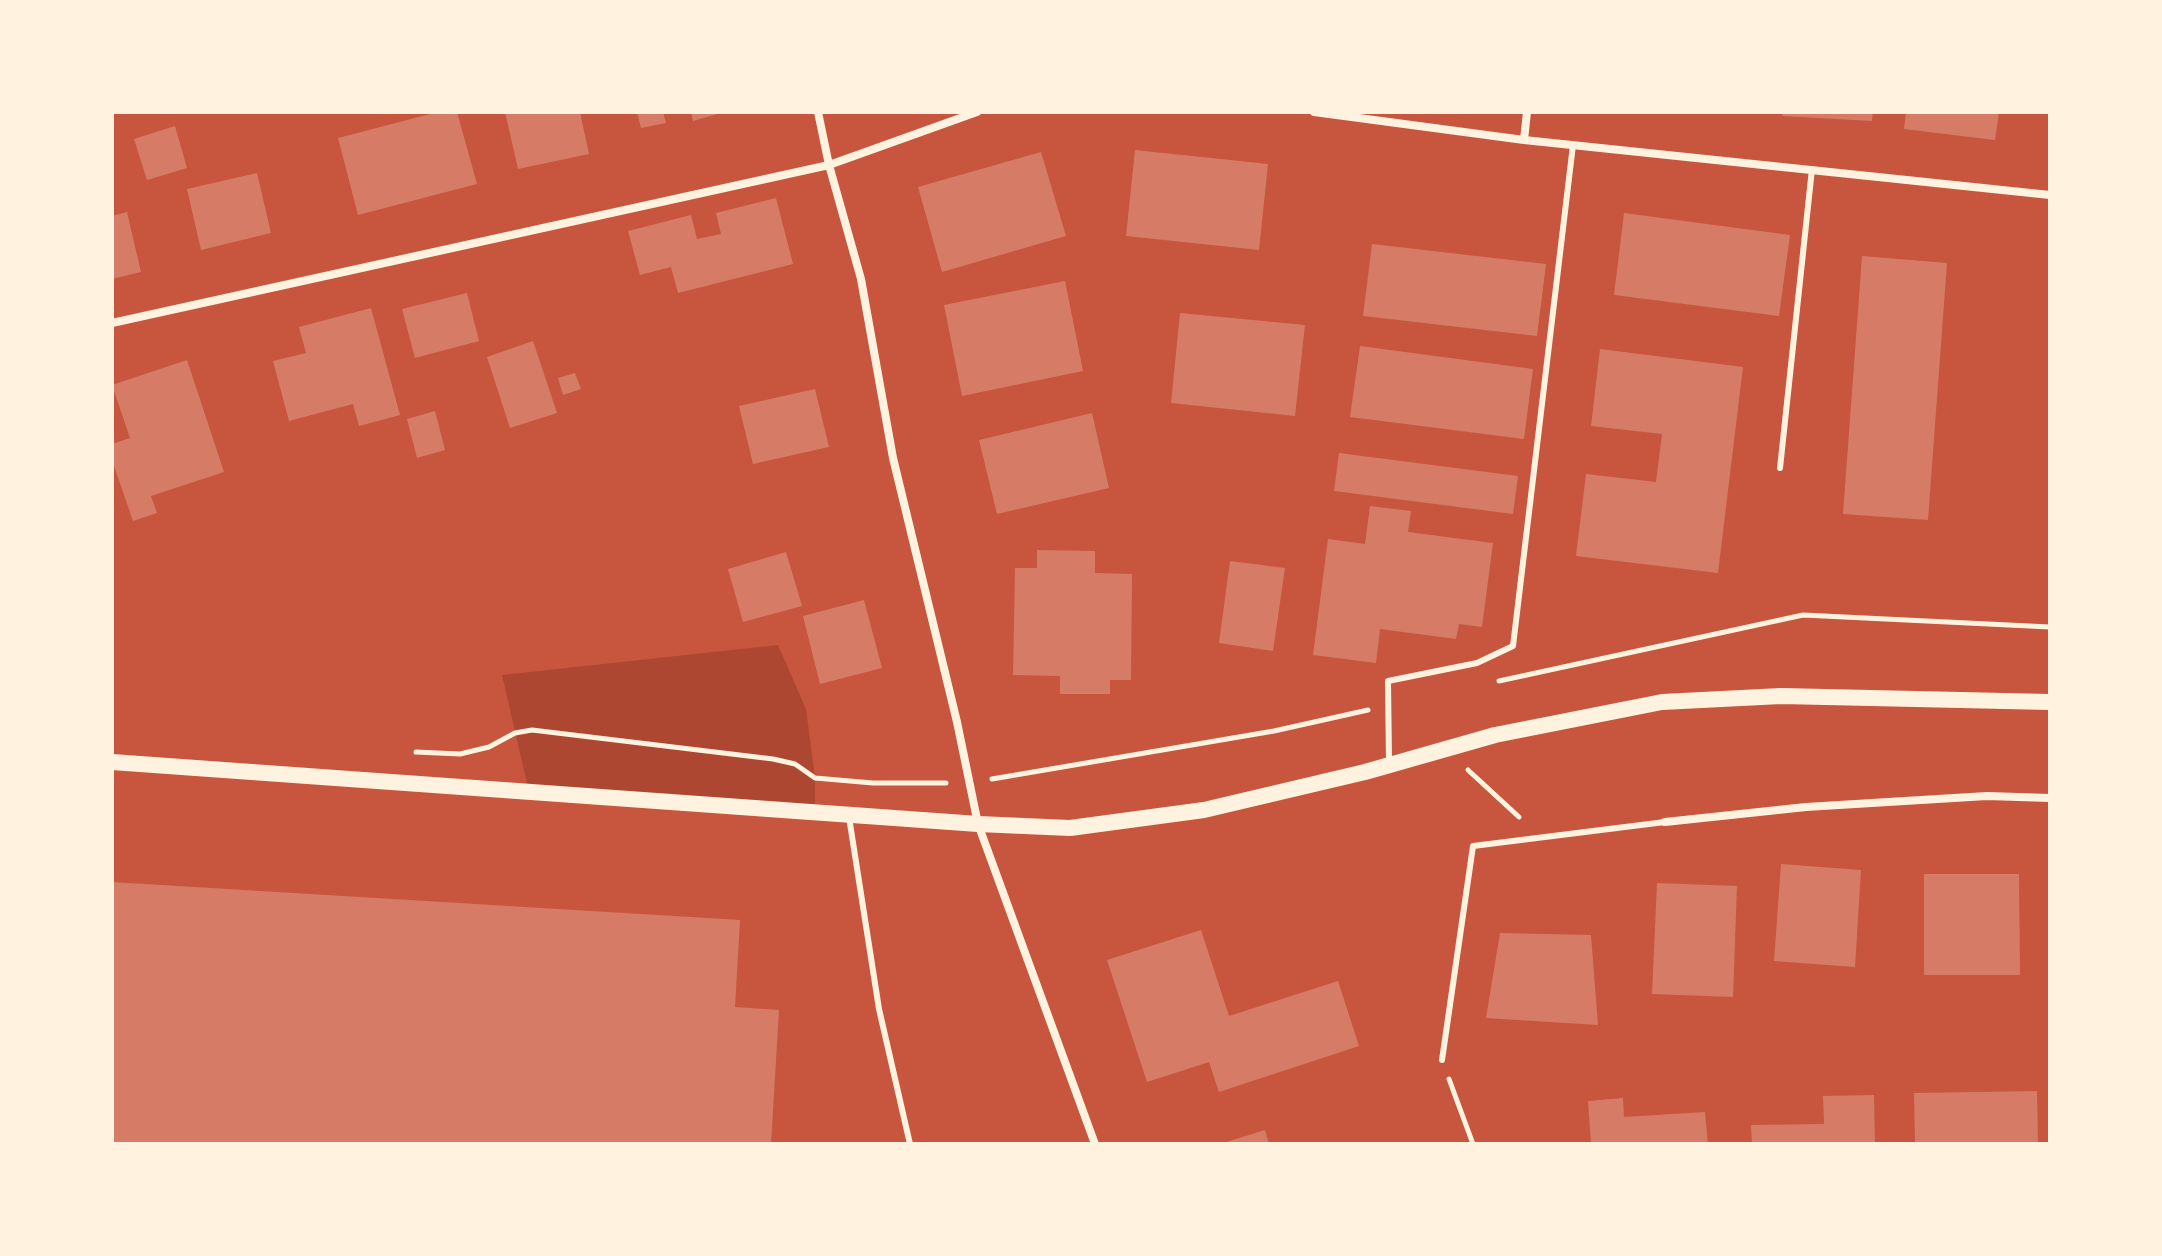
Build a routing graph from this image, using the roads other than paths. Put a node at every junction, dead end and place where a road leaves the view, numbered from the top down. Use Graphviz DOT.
graph roads {
  1 [pos="818,112"];
  2 [pos="977,112"];
  3 [pos="1314,112"];
  4 [pos="1527,112"];
  5 [pos="1524,140"];
  6 [pos="1573,145"];
  7 [pos="829,165"];
  8 [pos="1812,169"];
  9 [pos="2050,195"];
  10 [pos="112,323"];
  11 [pos="1780,468"];
  12 [pos="2050,702"];
  13 [pos="112,762"];
  14 [pos="1389,765"];
  15 [pos="2050,798"];
  16 [pos="849,815"];
  17 [pos="1665,822"];
  18 [pos="978,824"];
  19 [pos="1442,1060"];
  20 [pos="910,1144"];
  21 [pos="1095,1144"];
  1 -- 7 [label="street"];
  2 -- 7 [label="street"];
  3 -- 5 [label="street"];
  4 -- 5 [label="street"];
  5 -- 6 [label="street"];
  6 -- 8 [label="street"];
  6 -- 14 [label="lane"];
  7 -- 10 [label="street"];
  7 -- 18 [label="street"];
  8 -- 9 [label="street"];
  8 -- 11 [label="lane"];
  12 -- 14 [label="main road"];
  13 -- 16 [label="main road"];
  14 -- 18 [label="main road"];
  15 -- 17 [label="street"];
  16 -- 18 [label="main road"];
  16 -- 20 [label="lane"];
  17 -- 19 [label="lane"];
  18 -- 21 [label="street"];
}
